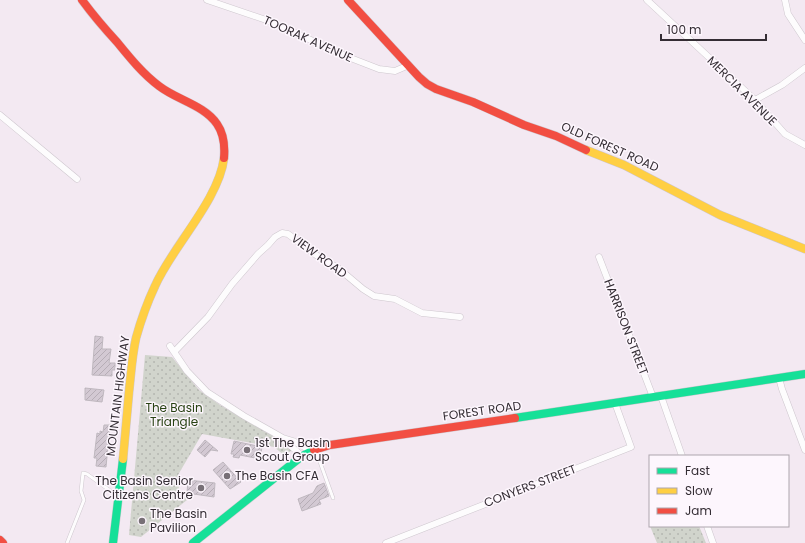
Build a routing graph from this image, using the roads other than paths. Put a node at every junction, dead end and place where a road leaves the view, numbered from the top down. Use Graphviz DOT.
graph roads {
  1 [pos="82,0"];
  2 [pos="207,0"];
  3 [pos="348,0"];
  4 [pos="646,0"];
  5 [pos="785,0"];
  6 [pos="805,40"];
  7 [pos="409,65"];
  8 [pos="805,68"];
  9 [pos="755,100"];
  10 [pos="0,115"];
  11 [pos="805,146"];
  12 [pos="77,179"];
  13 [pos="805,250"];
  14 [pos="599,257"];
  15 [pos="460,317"];
  16 [pos="170,346"];
  17 [pos="174,352"];
  18 [pos="805,374"];
  19 [pos="779,378"];
  20 [pos="657,397"];
  21 [pos="615,403"];
  22 [pos="282,438"];
  23 [pos="313,450"];
  24 [pos="805,450"];
  25 [pos="682,455"];
  26 [pos="302,456"];
  27 [pos="119,498"];
  28 [pos="333,498"];
  29 [pos="707,527"];
  30 [pos="0,540"];
  31 [pos="3,543"];
  32 [pos="67,543"];
  33 [pos="113,543"];
  34 [pos="194,543"];
  35 [pos="386,543"];
  36 [pos="714,543"];
  1 -- 27 [label="main road, MOUNTAIN HIGHWAY"];
  2 -- 7 [label="street, TOORAK AVENUE"];
  3 -- 7 [label="main road, OLD FOREST ROAD"];
  4 -- 9 [label="street, MERCIA AVENUE"];
  5 -- 6 [label="street"];
  7 -- 13 [label="main road, OLD FOREST ROAD"];
  8 -- 9 [label="street"];
  9 -- 11 [label="street, MERCIA AVENUE"];
  10 -- 12 [label="street"];
  14 -- 20 [label="street, HARRISON STREET"];
  15 -- 17 [label="street, VIEW ROAD"];
  16 -- 17 [label="street"];
  17 -- 22 [label="street"];
  18 -- 19 [label="main road, FOREST ROAD"];
  19 -- 20 [label="main road, FOREST ROAD"];
  19 -- 24 [label="street"];
  20 -- 21 [label="main road, FOREST ROAD"];
  20 -- 25 [label="street, HARRISON STREET"];
  21 -- 23 [label="main road, FOREST ROAD"];
  21 -- 35 [label="street, CONYERS STREET"];
  22 -- 23 [label="street"];
  22 -- 26 [label="street"];
  23 -- 26 [label="main road, FOREST ROAD"];
  23 -- 28 [label="lane"];
  26 -- 34 [label="main road, FOREST ROAD"];
  27 -- 32 [label="lane"];
  27 -- 33 [label="main road, MOUNTAIN HIGHWAY"];
  29 -- 36 [label="street"];
  30 -- 31 [label="main road"];
}
